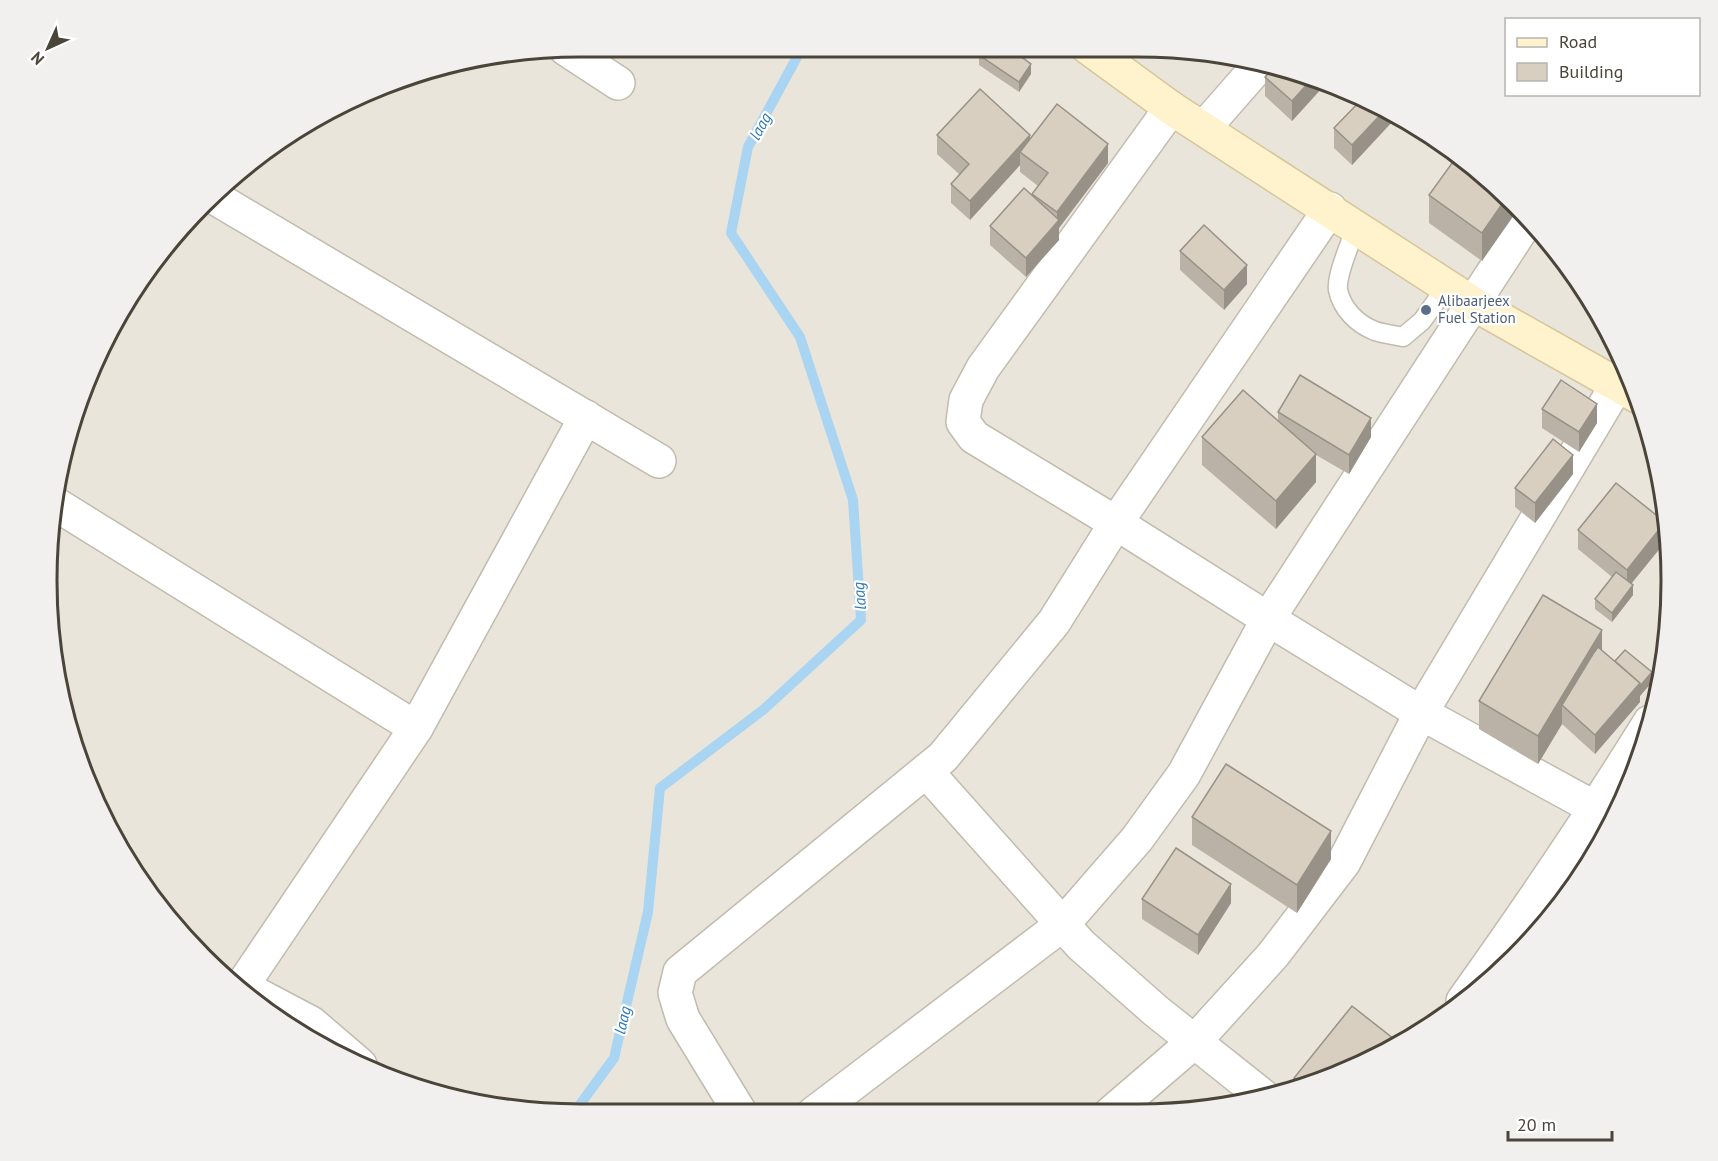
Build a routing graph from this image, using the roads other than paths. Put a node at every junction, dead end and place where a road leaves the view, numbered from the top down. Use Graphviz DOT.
graph roads {
  1 [pos="578,57"];
  2 [pos="1101,57"];
  3 [pos="1254,70"];
  4 [pos="618,83"];
  5 [pos="1172,108"];
  6 [pos="1204,128"];
  7 [pos="220,201"];
  8 [pos="1343,218"];
  9 [pos="1522,225"];
  10 [pos="1460,295"];
  11 [pos="1624,387"];
  12 [pos="1627,397"];
  13 [pos="586,417"];
  14 [pos="659,461"];
  15 [pos="62,508"];
  16 [pos="1116,523"];
  17 [pos="1268,619"];
  18 [pos="1421,713"];
  19 [pos="416,728"];
  20 [pos="926,771"];
  21 [pos="1622,780"];
  22 [pos="1605,813"];
  23 [pos="1063,924"];
  24 [pos="1482,975"];
  25 [pos="246,983"];
  26 [pos="268,1000"];
  27 [pos="332,1041"];
  28 [pos="1195,1041"];
  29 [pos="1256,1090"];
  30 [pos="735,1104"];
  31 [pos="826,1104"];
  32 [pos="1122,1104"];
  1 -- 4 [label="street"];
  2 -- 5 [label="street"];
  3 -- 6 [label="street"];
  5 -- 6 [label="street"];
  5 -- 16 [label="street"];
  6 -- 8 [label="street"];
  7 -- 13 [label="street"];
  8 -- 10 [label="street"];
  8 -- 10 [label="lane"];
  8 -- 16 [label="street"];
  9 -- 10 [label="street"];
  10 -- 11 [label="street"];
  10 -- 17 [label="street"];
  12 -- 18 [label="street"];
  13 -- 14 [label="street"];
  13 -- 19 [label="street"];
  15 -- 19 [label="street"];
  16 -- 17 [label="street"];
  16 -- 20 [label="street"];
  17 -- 18 [label="street"];
  17 -- 23 [label="street"];
  18 -- 22 [label="street"];
  18 -- 28 [label="street"];
  19 -- 25 [label="street"];
  20 -- 23 [label="street"];
  20 -- 30 [label="street"];
  21 -- 22 [label="street"];
  22 -- 24 [label="street"];
  23 -- 28 [label="street"];
  23 -- 31 [label="street"];
  26 -- 27 [label="street"];
  28 -- 29 [label="street"];
  28 -- 32 [label="street"];
}
